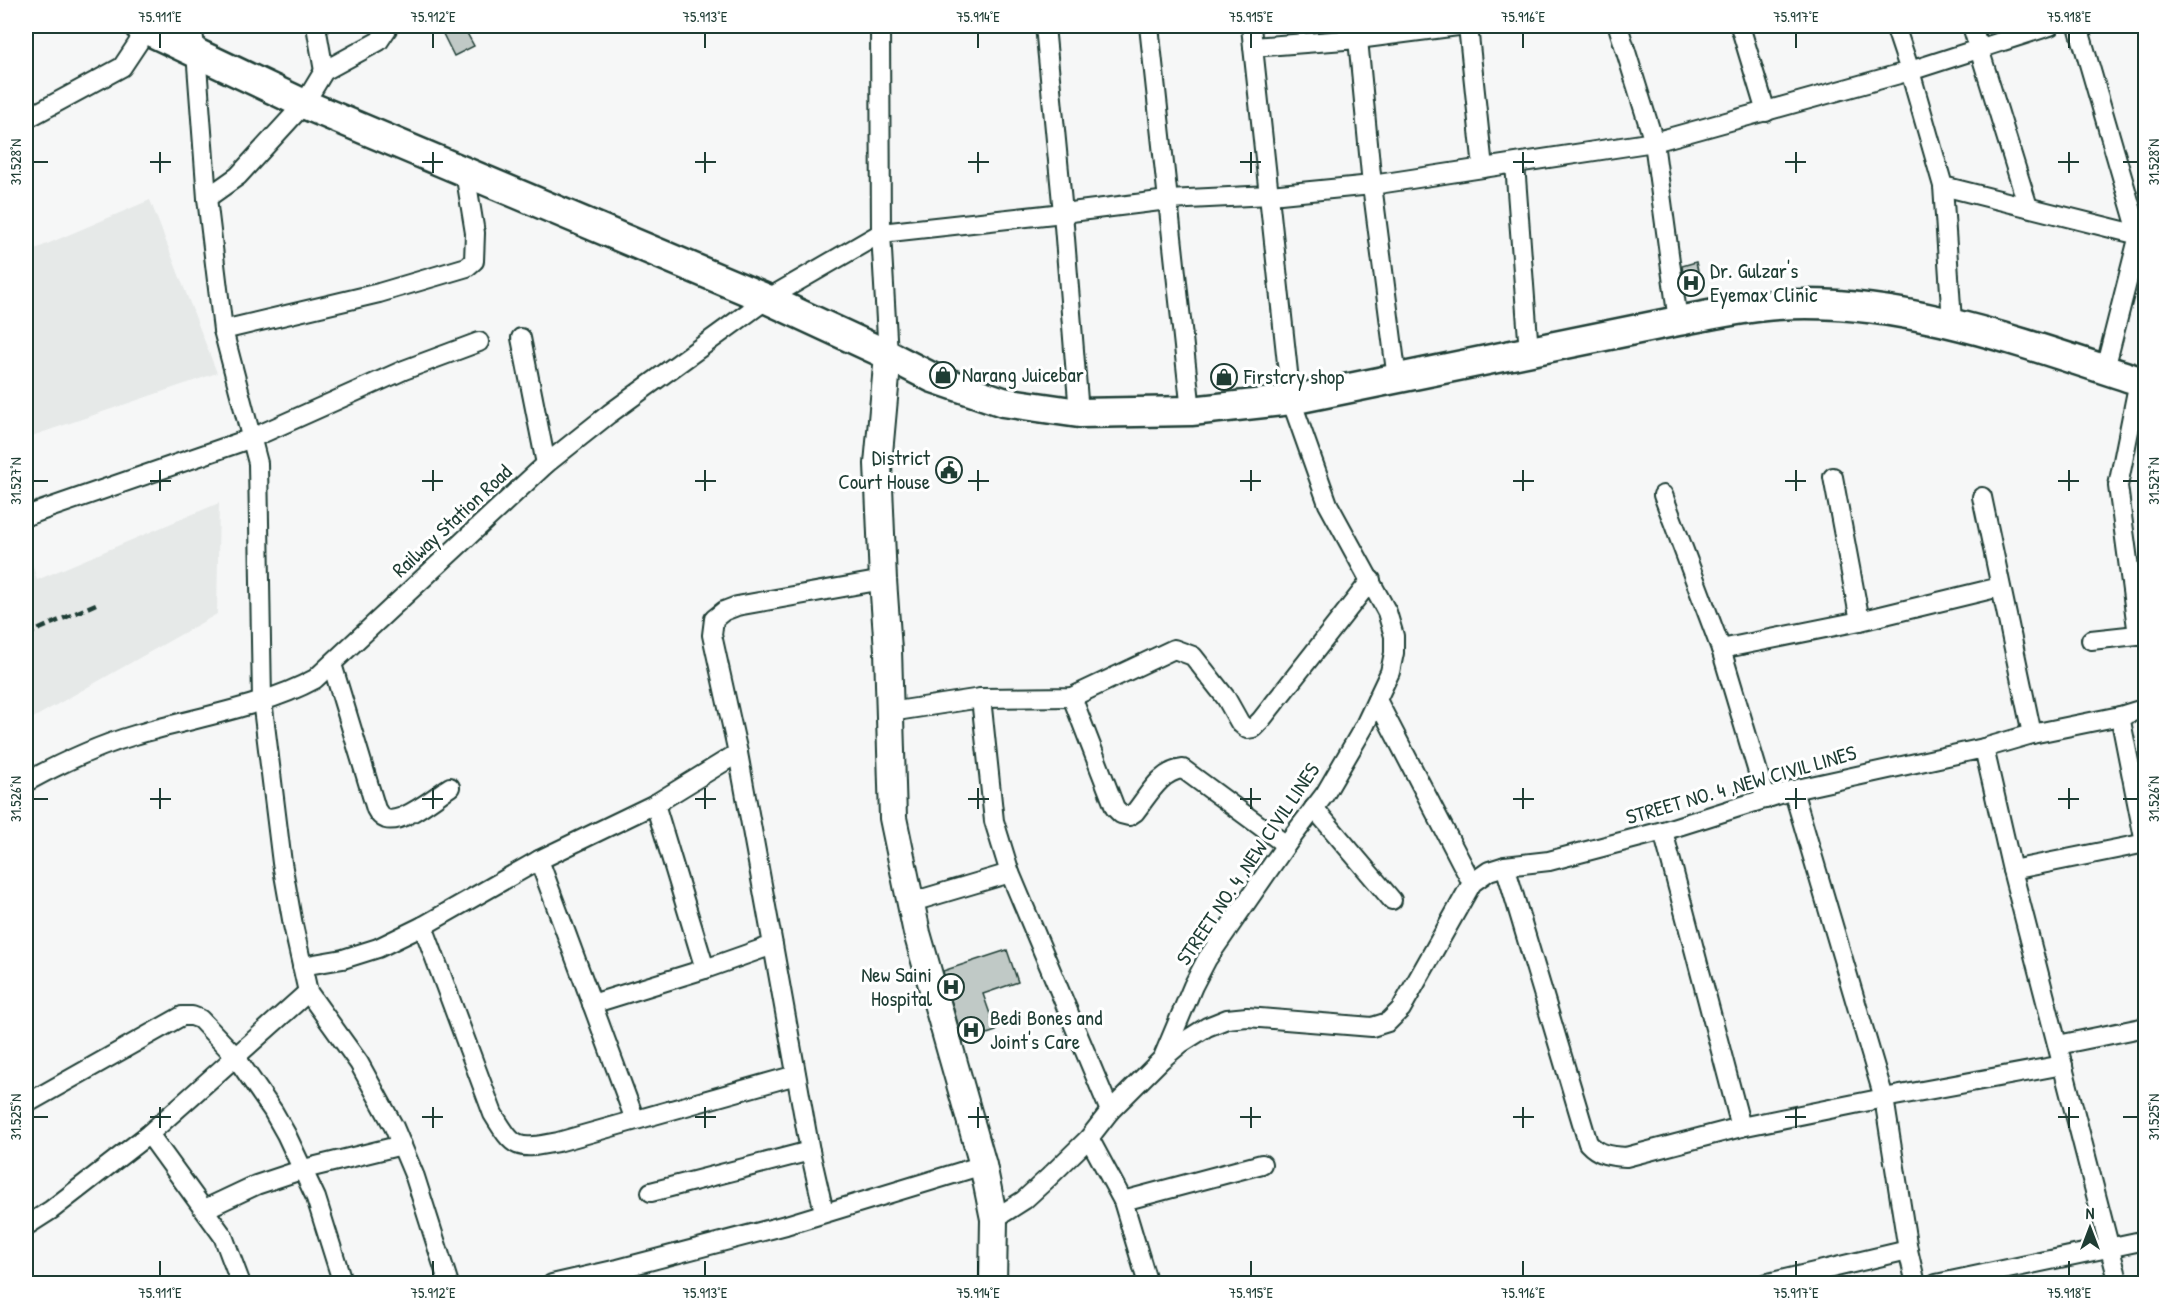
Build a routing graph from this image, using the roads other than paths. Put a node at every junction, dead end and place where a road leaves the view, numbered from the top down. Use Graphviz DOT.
graph roads {
  1 [pos="141,26"];
  2 [pos="316,26"];
  3 [pos="389,26"];
  4 [pos="880,26"];
  5 [pos="1045,26"];
  6 [pos="1149,26"];
  7 [pos="1251,26"];
  8 [pos="1458,26"];
  9 [pos="1468,26"];
  10 [pos="1618,26"];
  11 [pos="1740,26"];
  12 [pos="1895,26"];
  13 [pos="1972,26"];
  14 [pos="2050,26"];
  15 [pos="2078,26"];
  16 [pos="1357,32"];
  17 [pos="194,39"];
  18 [pos="1253,47"];
  19 [pos="1980,48"];
  20 [pos="324,71"];
  21 [pos="1910,71"];
  22 [pos="304,104"];
  23 [pos="1767,112"];
  24 [pos="26,119"];
  25 [pos="1654,142"];
  26 [pos="1515,164"];
  27 [pos="1483,168"];
  28 [pos="465,172"];
  29 [pos="1372,185"];
  30 [pos="1943,186"];
  31 [pos="1270,195"];
  32 [pos="207,198"];
  33 [pos="1168,200"];
  34 [pos="2028,207"];
  35 [pos="1063,213"];
  36 [pos="881,233"];
  37 [pos="2142,236"];
  38 [pos="767,299"];
  39 [pos="1678,321"];
  40 [pos="1952,322"];
  41 [pos="223,330"];
  42 [pos="521,338"];
  43 [pos="479,342"];
  44 [pos="1529,352"];
  45 [pos="888,355"];
  46 [pos="2104,369"];
  47 [pos="1397,379"];
  48 [pos="2142,382"];
  49 [pos="1291,400"];
  50 [pos="1191,411"];
  51 [pos="1080,413"];
  52 [pos="252,438"];
  53 [pos="546,464"];
  54 [pos="1833,477"];
  55 [pos="1664,495"];
  56 [pos="1982,497"];
  57 [pos="26,516"];
  58 [pos="883,580"];
  59 [pos="1371,580"];
  60 [pos="2000,587"];
  61 [pos="1860,621"];
  62 [pos="2142,635"];
  63 [pos="2091,640"];
  64 [pos="1721,649"];
  65 [pos="332,664"];
  66 [pos="1072,697"];
  67 [pos="981,698"];
  68 [pos="262,700"];
  69 [pos="1377,700"];
  70 [pos="2145,708"];
  71 [pos="890,712"];
  72 [pos="2120,716"];
  73 [pos="2032,734"];
  74 [pos="1984,748"];
  75 [pos="738,753"];
  76 [pos="26,782"];
  77 [pos="450,787"];
  78 [pos="1793,790"];
  79 [pos="1766,799"];
  80 [pos="655,804"];
  81 [pos="1314,808"];
  82 [pos="1663,831"];
  83 [pos="2145,843"];
  84 [pos="1286,845"];
  85 [pos="539,860"];
  86 [pos="1505,866"];
  87 [pos="2012,870"];
  88 [pos="1010,873"];
  89 [pos="1472,883"];
  90 [pos="1392,900"];
  91 [pos="912,902"];
  92 [pos="423,926"];
  93 [pos="772,945"];
  94 [pos="302,966"];
  95 [pos="705,969"];
  96 [pos="308,992"];
  97 [pos="591,1004"];
  98 [pos="2145,1027"];
  99 [pos="2058,1045"];
  100 [pos="236,1056"];
  101 [pos="1162,1059"];
  102 [pos="2063,1065"];
  103 [pos="796,1075"];
  104 [pos="1884,1098"];
  105 [pos="26,1104"];
  106 [pos="1110,1111"];
  107 [pos="635,1120"];
  108 [pos="1741,1127"];
  109 [pos="149,1134"];
  110 [pos="1089,1138"];
  111 [pos="402,1145"];
  112 [pos="810,1151"];
  113 [pos="1262,1164"];
  114 [pos="983,1165"];
  115 [pos="304,1169"];
  116 [pos="651,1192"];
  117 [pos="1123,1200"];
  118 [pos="205,1209"];
  119 [pos="824,1212"];
  120 [pos="994,1219"];
  121 [pos="26,1226"];
  122 [pos="2145,1240"];
  123 [pos="2109,1248"];
  124 [pos="1908,1250"];
  125 [pos="241,1284"];
  126 [pos="343,1284"];
  127 [pos="449,1284"];
  128 [pos="552,1284"];
  129 [pos="993,1284"];
  130 [pos="1148,1284"];
  131 [pos="1764,1284"];
  132 [pos="1916,1284"];
  133 [pos="1936,1284"];
  134 [pos="2119,1284"];
  1 -- 17 [label="main road"];
  1 -- 24 [label="street"];
  2 -- 20 [label="street"];
  3 -- 20 [label="street"];
  4 -- 36 [label="street"];
  5 -- 35 [label="street"];
  6 -- 33 [label="street"];
  7 -- 18 [label="street, STREET NO. 4 ,NEW CIVIL LINES"];
  8 -- 16 [label="street"];
  9 -- 27 [label="street"];
  10 -- 25 [label="street"];
  11 -- 23 [label="street"];
  12 -- 21 [label="street"];
  13 -- 19 [label="street"];
  14 -- 19 [label="street"];
  15 -- 37 [label="street"];
  16 -- 18 [label="street"];
  16 -- 29 [label="street"];
  17 -- 22 [label="main road"];
  17 -- 32 [label="street"];
  18 -- 31 [label="street, STREET NO. 4 ,NEW CIVIL LINES"];
  19 -- 21 [label="street"];
  19 -- 34 [label="street"];
  20 -- 22 [label="street"];
  21 -- 23 [label="street"];
  21 -- 30 [label="street"];
  22 -- 28 [label="main road"];
  22 -- 32 [label="street"];
  23 -- 25 [label="street"];
  25 -- 26 [label="street"];
  25 -- 39 [label="street"];
  26 -- 27 [label="street"];
  26 -- 44 [label="street"];
  27 -- 29 [label="street"];
  28 -- 38 [label="main road"];
  28 -- 41 [label="street"];
  29 -- 31 [label="street"];
  29 -- 47 [label="street"];
  30 -- 34 [label="street"];
  30 -- 40 [label="street"];
  31 -- 33 [label="street"];
  31 -- 49 [label="street, STREET NO. 4 ,NEW CIVIL LINES"];
  32 -- 41 [label="street"];
  33 -- 35 [label="street"];
  33 -- 50 [label="street"];
  34 -- 37 [label="street"];
  35 -- 36 [label="street"];
  35 -- 51 [label="street"];
  36 -- 38 [label="street, Railway Station Road"];
  36 -- 45 [label="street"];
  37 -- 46 [label="street"];
  38 -- 45 [label="main road"];
  38 -- 53 [label="street, Railway Station Road"];
  39 -- 40 [label="main road"];
  39 -- 44 [label="main road"];
  40 -- 46 [label="main road"];
  41 -- 52 [label="street"];
  42 -- 53 [label="street"];
  43 -- 52 [label="street"];
  44 -- 47 [label="main road"];
  45 -- 51 [label="main road"];
  45 -- 58 [label="main road"];
  46 -- 48 [label="main road"];
  47 -- 49 [label="main road"];
  48 -- 62 [label="street"];
  49 -- 50 [label="main road"];
  49 -- 59 [label="street, STREET NO. 4 ,NEW CIVIL LINES"];
  50 -- 51 [label="main road"];
  52 -- 57 [label="street"];
  52 -- 68 [label="street"];
  53 -- 65 [label="street, Railway Station Road"];
  54 -- 61 [label="street"];
  55 -- 64 [label="street"];
  56 -- 60 [label="street"];
  58 -- 71 [label="main road"];
  58 -- 75 [label="street"];
  59 -- 66 [label="street"];
  59 -- 69 [label="street, STREET NO. 4 ,NEW CIVIL LINES"];
  60 -- 61 [label="street"];
  60 -- 73 [label="street"];
  61 -- 64 [label="street"];
  62 -- 63 [label="street"];
  64 -- 79 [label="street"];
  65 -- 68 [label="street, Railway Station Road"];
  65 -- 77 [label="street"];
  66 -- 67 [label="street"];
  66 -- 84 [label="street"];
  67 -- 71 [label="street"];
  67 -- 88 [label="street"];
  68 -- 76 [label="street, Railway Station Road"];
  68 -- 94 [label="street"];
  69 -- 81 [label="street, STREET NO. 4 ,NEW CIVIL LINES"];
  69 -- 89 [label="street"];
  70 -- 72 [label="street, STREET NO. 4 ,NEW CIVIL LINES"];
  71 -- 91 [label="main road"];
  72 -- 73 [label="street, STREET NO. 4 ,NEW CIVIL LINES"];
  72 -- 83 [label="street"];
  73 -- 74 [label="street, STREET NO. 4 ,NEW CIVIL LINES"];
  74 -- 78 [label="street, STREET NO. 4 ,NEW CIVIL LINES"];
  74 -- 87 [label="street"];
  75 -- 80 [label="street"];
  75 -- 93 [label="street"];
  78 -- 79 [label="street, STREET NO. 4 ,NEW CIVIL LINES"];
  78 -- 104 [label="street"];
  79 -- 82 [label="street, STREET NO. 4 ,NEW CIVIL LINES"];
  80 -- 85 [label="street"];
  80 -- 95 [label="street"];
  81 -- 84 [label="street, STREET NO. 4 ,NEW CIVIL LINES"];
  81 -- 90 [label="street"];
  82 -- 86 [label="street, STREET NO. 4 ,NEW CIVIL LINES"];
  82 -- 108 [label="street"];
  83 -- 87 [label="street"];
  84 -- 101 [label="street, STREET NO. 4 ,NEW CIVIL LINES"];
  85 -- 92 [label="street"];
  85 -- 97 [label="street"];
  86 -- 89 [label="street, STREET NO. 4 ,NEW CIVIL LINES"];
  86 -- 108 [label="street"];
  87 -- 99 [label="street"];
  88 -- 91 [label="street"];
  88 -- 106 [label="street"];
  89 -- 101 [label="street, STREET NO. 4 ,NEW CIVIL LINES"];
  91 -- 114 [label="main road"];
  92 -- 94 [label="street"];
  92 -- 107 [label="street"];
  93 -- 95 [label="street"];
  93 -- 103 [label="street"];
  94 -- 96 [label="street"];
  95 -- 97 [label="street"];
  96 -- 100 [label="street"];
  96 -- 111 [label="street"];
  97 -- 107 [label="street"];
  98 -- 99 [label="street"];
  99 -- 102 [label="street"];
  100 -- 105 [label="street"];
  100 -- 109 [label="street"];
  100 -- 115 [label="street"];
  101 -- 106 [label="street, STREET NO. 4 ,NEW CIVIL LINES"];
  102 -- 104 [label="street"];
  102 -- 123 [label="street"];
  103 -- 107 [label="street"];
  103 -- 112 [label="street"];
  104 -- 108 [label="street"];
  104 -- 124 [label="street"];
  106 -- 110 [label="street, STREET NO. 4 ,NEW CIVIL LINES"];
  109 -- 118 [label="street"];
  109 -- 121 [label="street"];
  110 -- 117 [label="street"];
  110 -- 120 [label="street, STREET NO. 4 ,NEW CIVIL LINES"];
  111 -- 115 [label="street"];
  111 -- 127 [label="street"];
  112 -- 116 [label="street"];
  112 -- 119 [label="street"];
  113 -- 117 [label="street"];
  114 -- 119 [label="street"];
  114 -- 120 [label="main road"];
  115 -- 118 [label="street"];
  115 -- 126 [label="street"];
  117 -- 130 [label="street"];
  118 -- 125 [label="street"];
  119 -- 128 [label="street"];
  120 -- 129 [label="main road"];
  122 -- 123 [label="street"];
  123 -- 133 [label="street"];
  123 -- 134 [label="street"];
  124 -- 131 [label="street"];
  124 -- 132 [label="street"];
}
